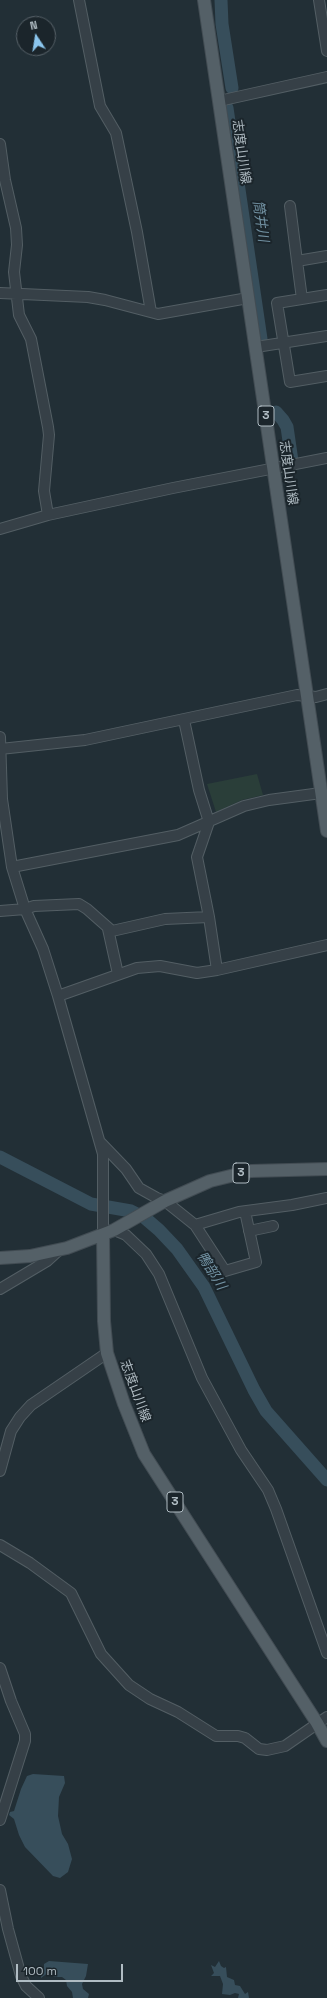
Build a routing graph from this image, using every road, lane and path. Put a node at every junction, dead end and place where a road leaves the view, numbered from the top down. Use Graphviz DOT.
graph roads {
  1 [pos="79,0"];
  2 [pos="204,0"];
  3 [pos="319,0"];
  4 [pos="327,51"];
  5 [pos="327,77"];
  6 [pos="219,101"];
  7 [pos="0,144"];
  8 [pos="290,206"];
  9 [pos="327,256"];
  10 [pos="297,261"];
  11 [pos="0,293"];
  12 [pos="16,294"];
  13 [pos="327,295"];
  14 [pos="248,298"];
  15 [pos="302,299"];
  16 [pos="151,312"];
  17 [pos="327,336"];
  18 [pos="283,342"];
  19 [pos="256,347"];
  20 [pos="327,376"];
  21 [pos="327,458"];
  22 [pos="274,469"];
  23 [pos="48,515"];
  24 [pos="0,529"];
  25 [pos="327,694"];
  26 [pos="307,696"];
  27 [pos="184,720"];
  28 [pos="0,737"];
  29 [pos="0,749"];
  30 [pos="321,793"];
  31 [pos="209,822"];
  32 [pos="327,832"];
  33 [pos="12,867"];
  34 [pos="26,909"];
  35 [pos="0,911"];
  36 [pos="209,917"];
  37 [pos="108,929"];
  38 [pos="327,945"];
  39 [pos="217,970"];
  40 [pos="118,974"];
  41 [pos="58,996"];
  42 [pos="100,1143"];
  43 [pos="327,1170"];
  44 [pos="327,1198"];
  45 [pos="163,1202"];
  46 [pos="246,1216"];
  47 [pos="195,1225"];
  48 [pos="273,1226"];
  49 [pos="116,1229"];
  50 [pos="249,1231"];
  51 [pos="103,1234"];
  52 [pos="58,1251"];
  53 [pos="0,1258"];
  54 [pos="0,1289"];
  55 [pos="107,1353"];
  56 [pos="0,1471"];
  57 [pos="0,1545"];
  58 [pos="327,1653"];
  59 [pos="0,1668"];
  60 [pos="322,1720"];
  61 [pos="327,1741"];
  62 [pos="0,1820"];
  63 [pos="0,1890"];
  64 [pos="39,1998"];
  1 -- 16 [label="street"];
  2 -- 6 [label="main road, 志度山川線 / 3"];
  3 -- 4 [label="street"];
  5 -- 6 [label="street"];
  6 -- 14 [label="main road, 志度山川線 / 3"];
  7 -- 12 [label="street"];
  8 -- 10 [label="street"];
  9 -- 10 [label="street"];
  10 -- 15 [label="street"];
  11 -- 12 [label="street"];
  12 -- 16 [label="street"];
  12 -- 23 [label="street"];
  13 -- 15 [label="street"];
  14 -- 16 [label="street"];
  14 -- 19 [label="main road, 志度山川線 / 3"];
  15 -- 18 [label="street"];
  17 -- 18 [label="street"];
  18 -- 19 [label="street"];
  18 -- 20 [label="street"];
  19 -- 22 [label="main road, 志度山川線 / 3"];
  21 -- 22 [label="street"];
  22 -- 23 [label="street"];
  22 -- 26 [label="main road, 志度山川線 / 3"];
  23 -- 24 [label="street"];
  25 -- 26 [label="street"];
  26 -- 27 [label="street"];
  26 -- 30 [label="main road, 志度山川線 / 3"];
  27 -- 29 [label="street"];
  27 -- 31 [label="street"];
  28 -- 29 [label="street"];
  29 -- 33 [label="street"];
  30 -- 31 [label="street"];
  30 -- 32 [label="main road, 志度山川線 / 3"];
  31 -- 33 [label="street"];
  31 -- 36 [label="street"];
  33 -- 34 [label="street"];
  34 -- 35 [label="street"];
  34 -- 37 [label="street"];
  34 -- 41 [label="street"];
  36 -- 37 [label="street"];
  36 -- 39 [label="street"];
  37 -- 40 [label="street"];
  38 -- 39 [label="street"];
  39 -- 40 [label="street"];
  40 -- 41 [label="street"];
  41 -- 42 [label="street"];
  42 -- 45 [label="street"];
  42 -- 51 [label="street"];
  43 -- 45 [label="main road, 3"];
  44 -- 47 [label="street"];
  45 -- 47 [label="street"];
  45 -- 49 [label="main road, 3"];
  46 -- 50 [label="street"];
  47 -- 50 [label="street"];
  48 -- 50 [label="street"];
  49 -- 51 [label="main road, 3"];
  49 -- 58 [label="street"];
  51 -- 52 [label="main road"];
  51 -- 55 [label="main road, 志度山川線 / 3"];
  52 -- 53 [label="main road"];
  52 -- 54 [label="street"];
  55 -- 56 [label="street"];
  55 -- 60 [label="main road, 志度山川線 / 3"];
  57 -- 60 [label="street"];
  59 -- 62 [label="street"];
  60 -- 61 [label="main road, 志度山川線 / 3"];
  63 -- 64 [label="street"];
}
